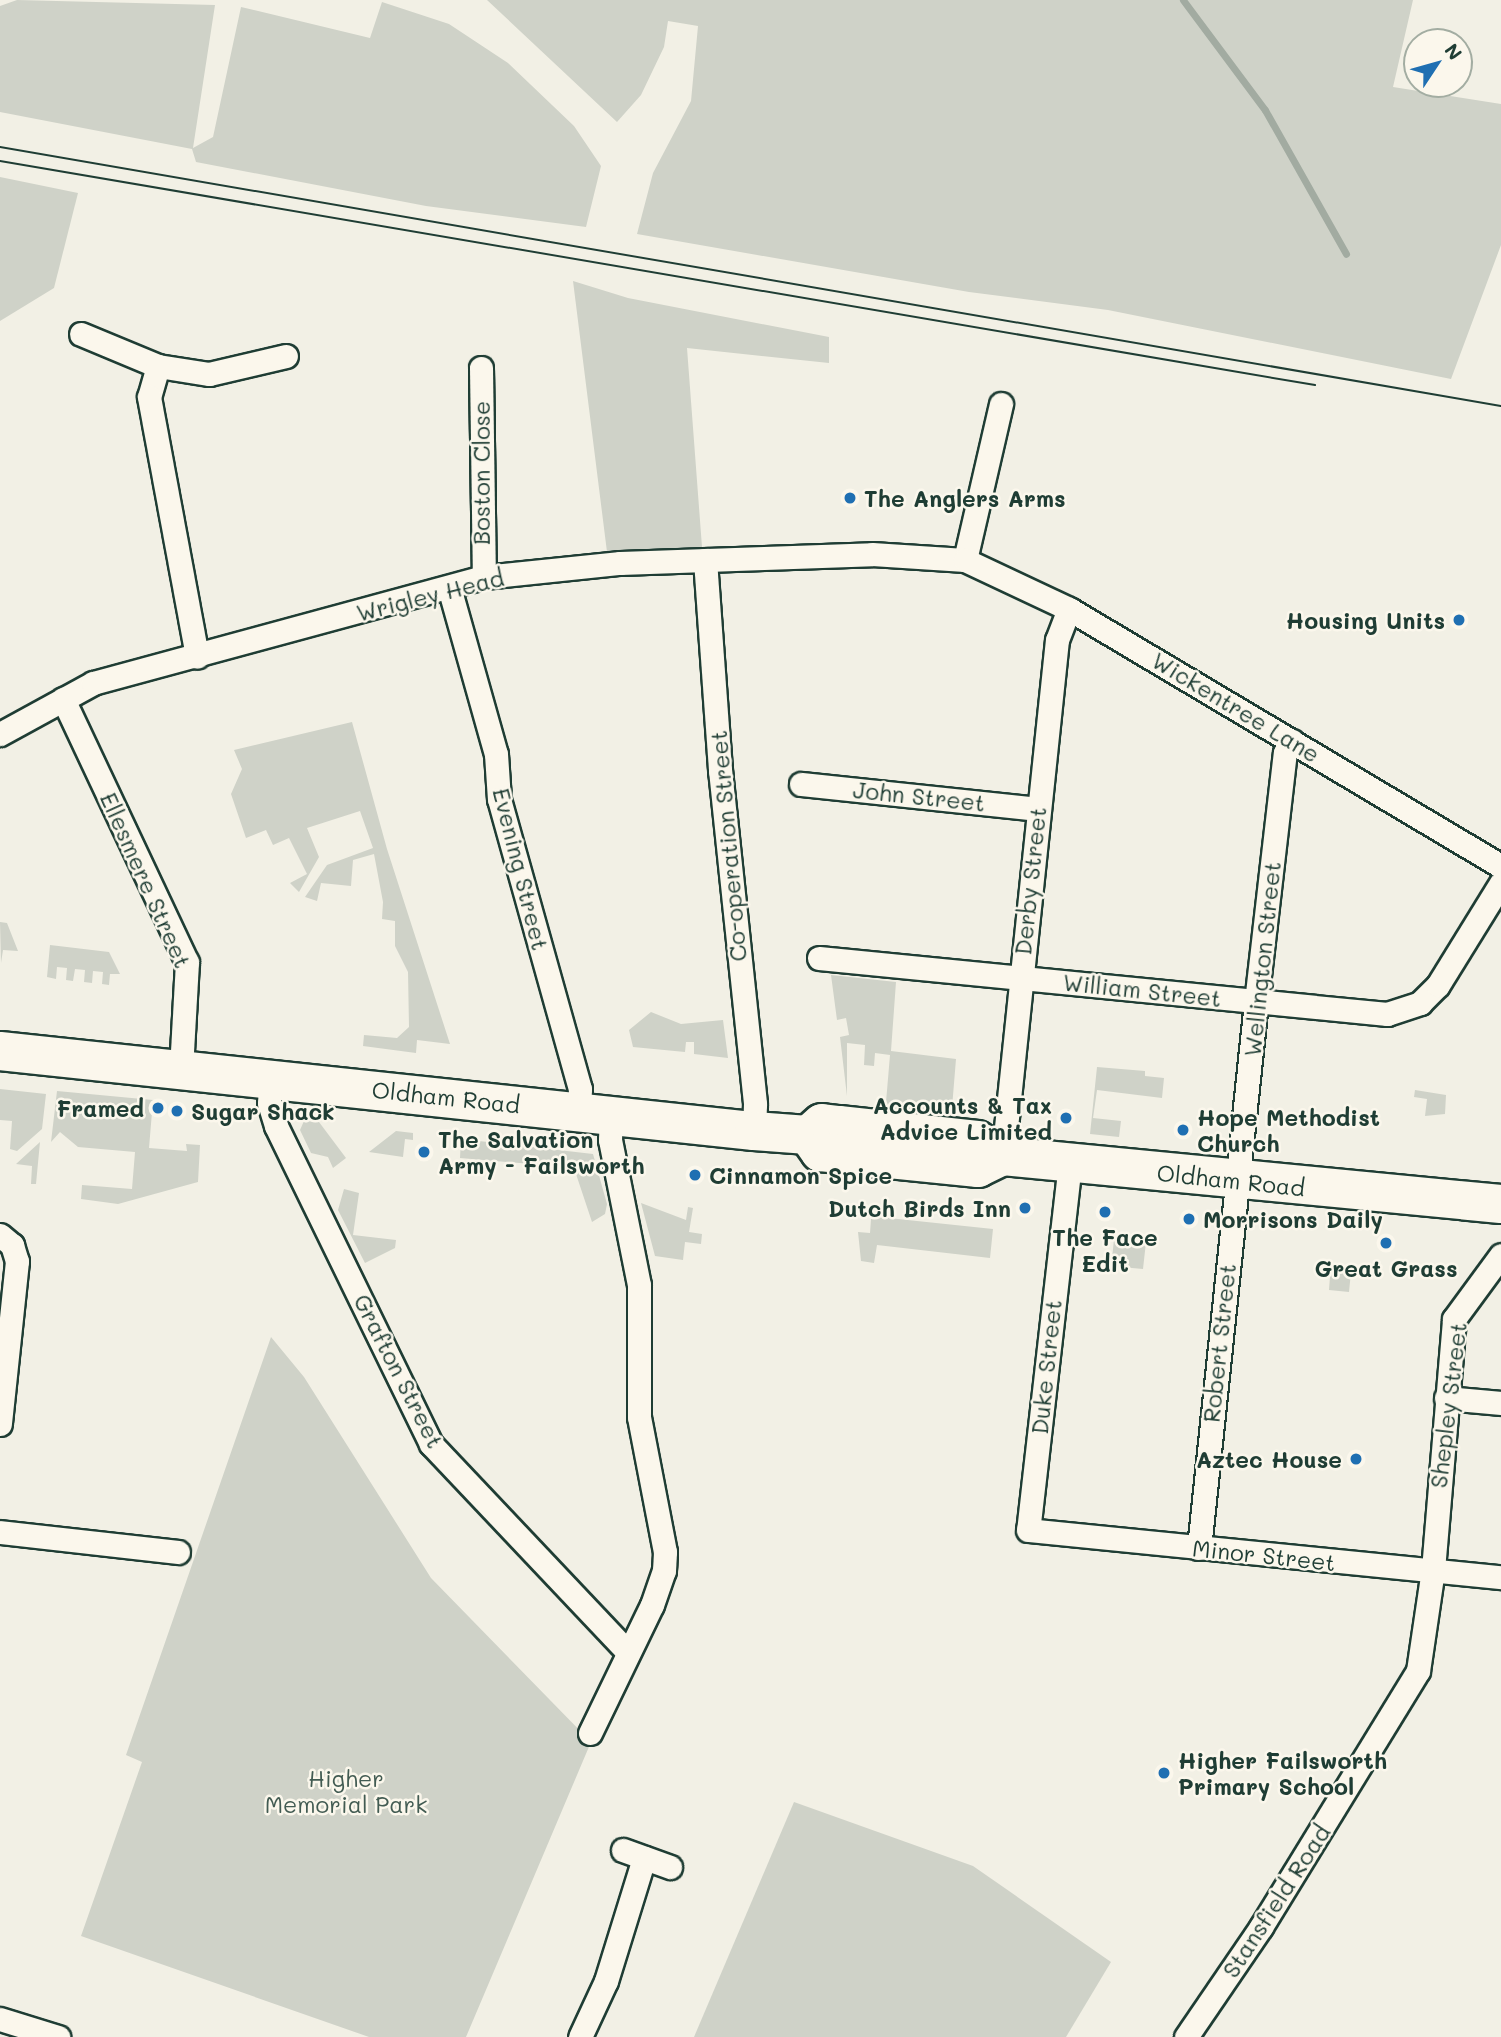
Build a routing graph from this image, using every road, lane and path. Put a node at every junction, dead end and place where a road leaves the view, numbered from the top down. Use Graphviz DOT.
graph roads {
  1 [pos="81,334"];
  2 [pos="286,356"];
  3 [pos="158,366"];
  4 [pos="481,368"];
  5 [pos="1001,404"];
  6 [pos="705,560"];
  7 [pos="965,560"];
  8 [pos="484,577"];
  9 [pos="449,587"];
  10 [pos="1069,609"];
  11 [pos="197,657"];
  12 [pos="62,699"];
  13 [pos="0,734"];
  14 [pos="1292,741"];
  15 [pos="801,784"];
  16 [pos="1037,809"];
  17 [pos="1501,866"];
  18 [pos="1501,883"];
  19 [pos="819,958"];
  20 [pos="1021,979"];
  21 [pos="1256,1002"];
  22 [pos="0,1051"];
  23 [pos="181,1069"];
  24 [pos="270,1079"];
  25 [pos="595,1113"];
  26 [pos="754,1130"];
  27 [pos="1003,1156"];
  28 [pos="1070,1163"];
  29 [pos="1238,1180"];
  30 [pos="1501,1204"];
  31 [pos="6,1240"];
  32 [pos="1501,1255"];
  33 [pos="2,1376"];
  34 [pos="1446,1398"];
  35 [pos="1501,1404"];
  36 [pos="0,1424"];
  37 [pos="1028,1530"];
  38 [pos="0,1532"];
  39 [pos="1199,1548"];
  40 [pos="178,1552"];
  41 [pos="1433,1570"];
  42 [pos="1501,1577"];
  43 [pos="627,1651"];
  44 [pos="590,1733"];
  45 [pos="670,1867"];
  46 [pos="0,2019"];
  47 [pos="58,2037"];
  48 [pos="580,2037"];
  49 [pos="1186,2037"];
  1 -- 3 [label="street"];
  2 -- 3 [label="street"];
  3 -- 11 [label="street"];
  4 -- 8 [label="street, Boston Close"];
  5 -- 7 [label="street"];
  6 -- 7 [label="street, Wrigley Head"];
  6 -- 8 [label="street, Wrigley Head"];
  6 -- 26 [label="street, Co-operation Street"];
  7 -- 10 [label="street, Wickentree Lane"];
  8 -- 9 [label="street, Wrigley Head"];
  9 -- 11 [label="street, Wrigley Head"];
  9 -- 25 [label="street, Evening Street"];
  10 -- 14 [label="street, Wickentree Lane"];
  10 -- 16 [label="street, Derby Street"];
  11 -- 12 [label="street, Wrigley Head"];
  12 -- 13 [label="street, Wrigley Head"];
  12 -- 23 [label="street, Ellesmere Street"];
  14 -- 17 [label="street, Wickentree Lane"];
  14 -- 21 [label="street, Wellington Street"];
  15 -- 16 [label="street, John Street"];
  16 -- 20 [label="street, Derby Street"];
  18 -- 21 [label="street, William Street"];
  19 -- 20 [label="street, William Street"];
  20 -- 21 [label="street, William Street"];
  20 -- 27 [label="street, Derby Street"];
  21 -- 29 [label="street, Wellington Street"];
  22 -- 23 [label="highway, Oldham Road"];
  23 -- 24 [label="highway, Oldham Road"];
  24 -- 25 [label="highway, Oldham Road"];
  24 -- 43 [label="street, Grafton Street"];
  25 -- 26 [label="highway, Oldham Road"];
  25 -- 43 [label="street, Evening Street"];
  26 -- 27 [label="highway, Oldham Road"];
  27 -- 28 [label="highway, Oldham Road"];
  28 -- 29 [label="highway, Oldham Road"];
  28 -- 37 [label="street, Duke Street"];
  29 -- 30 [label="highway, Oldham Road"];
  29 -- 39 [label="street, Robert Street"];
  31 -- 33 [label="street"];
  32 -- 34 [label="street, Shepley Street"];
  33 -- 36 [label="street"];
  34 -- 35 [label="street"];
  34 -- 41 [label="street, Shepley Street"];
  37 -- 39 [label="street, Minor Street"];
  38 -- 40 [label="street"];
  39 -- 41 [label="street, Minor Street"];
  41 -- 42 [label="street, Minor Street"];
  41 -- 49 [label="street, Stansfield Road"];
  43 -- 44 [label="street, Evening Street"];
  45 -- 48 [label="street"];
  46 -- 47 [label="street"];
}
